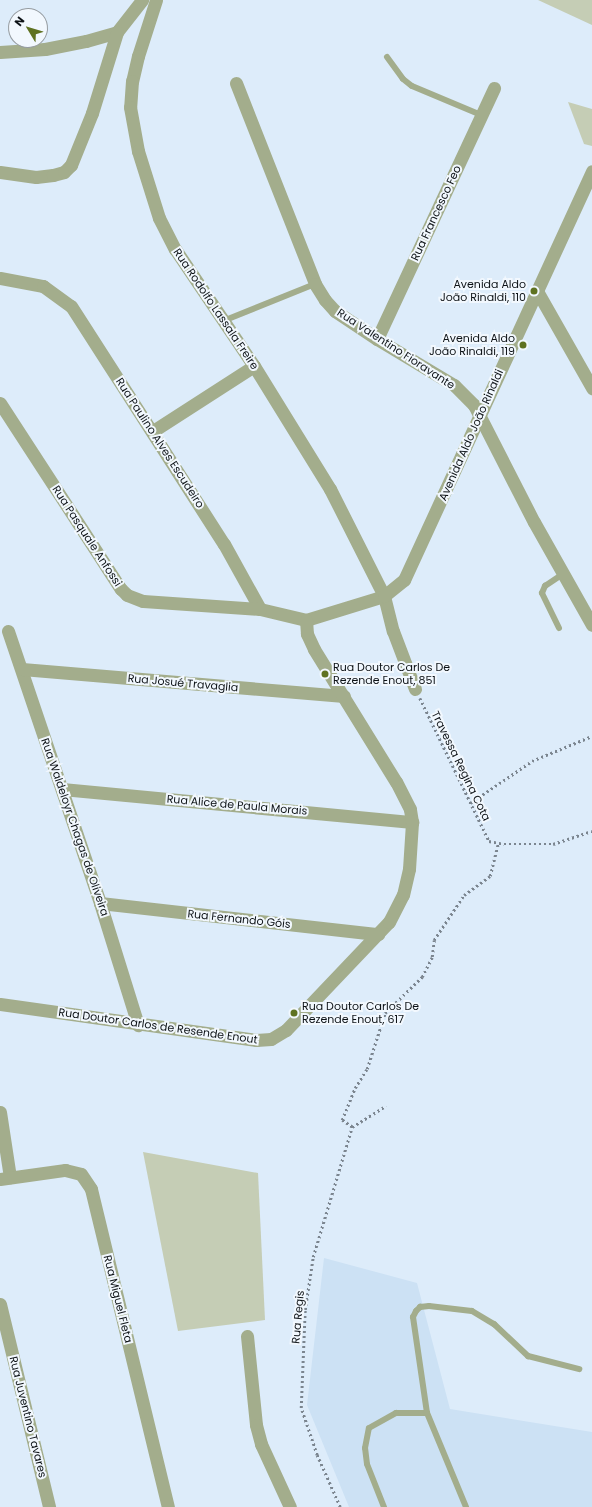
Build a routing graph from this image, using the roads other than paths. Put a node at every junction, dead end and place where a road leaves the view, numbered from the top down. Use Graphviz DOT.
graph roads {
  1 [pos="142,0"];
  2 [pos="156,0"];
  3 [pos="117,32"];
  4 [pos="0,52"];
  5 [pos="387,57"];
  6 [pos="236,83"];
  7 [pos="494,88"];
  8 [pos="481,116"];
  9 [pos="592,171"];
  10 [pos="0,172"];
  11 [pos="0,278"];
  12 [pos="315,284"];
  13 [pos="536,291"];
  14 [pos="223,320"];
  15 [pos="377,339"];
  16 [pos="254,366"];
  17 [pos="592,388"];
  18 [pos="0,403"];
  19 [pos="480,418"];
  20 [pos="153,431"];
  21 [pos="564,574"];
  22 [pos="384,596"];
  23 [pos="260,609"];
  24 [pos="306,620"];
  25 [pos="592,625"];
  26 [pos="559,628"];
  27 [pos="8,631"];
  28 [pos="22,669"];
  29 [pos="415,689"];
  30 [pos="344,696"];
  31 [pos="62,789"];
  32 [pos="412,822"];
  33 [pos="100,903"];
  34 [pos="378,934"];
  35 [pos="0,1004"];
  36 [pos="138,1025"];
  37 [pos="0,1112"];
  38 [pos="5,1178"];
  39 [pos="0,1304"];
  40 [pos="247,1336"];
  41 [pos="579,1369"];
  42 [pos="427,1413"];
  43 [pos="49,1507"];
  44 [pos="168,1507"];
  45 [pos="290,1507"];
  46 [pos="384,1507"];
  47 [pos="466,1507"];
  1 -- 3 [label="street"];
  2 -- 14 [label="street, Rua Rodolfo Lassala Freire"];
  3 -- 4 [label="street"];
  3 -- 10 [label="street"];
  5 -- 8 [label="lane"];
  6 -- 12 [label="street, Rua Valentino Fioravante"];
  7 -- 8 [label="street, Rua Francesco Feo"];
  8 -- 15 [label="street, Rua Francesco Feo"];
  9 -- 13 [label="street, Avenida Aldo João Rinaldi"];
  11 -- 20 [label="street, Rua Paulino Alves Escudeiro"];
  12 -- 14 [label="lane"];
  12 -- 15 [label="street, Rua Valentino Fioravante"];
  13 -- 17 [label="street"];
  13 -- 19 [label="street, Avenida Aldo João Rinaldi"];
  14 -- 16 [label="street, Rua Rodolfo Lassala Freire"];
  15 -- 19 [label="street, Rua Valentino Fioravante"];
  16 -- 20 [label="street"];
  16 -- 22 [label="street, Rua Rodolfo Lassala Freire"];
  18 -- 23 [label="street, Rua Pasquale Anfossi"];
  19 -- 21 [label="street, Rua Valentino Fioravante"];
  19 -- 22 [label="street, Avenida Aldo João Rinaldi"];
  20 -- 23 [label="street, Rua Paulino Alves Escudeiro"];
  21 -- 25 [label="street, Rua Valentino Fioravante"];
  21 -- 26 [label="lane"];
  22 -- 24 [label="street, Avenida Aldo João Rinaldi"];
  22 -- 29 [label="street, Rua Rodolfo Lassala Freire"];
  23 -- 24 [label="street"];
  24 -- 30 [label="street, Rua Doutor Carlos de Resende Enout"];
  27 -- 28 [label="street, Rua Waldeloyr Chagas de Oliveira"];
  28 -- 30 [label="street, Rua Josué Travaglia"];
  28 -- 31 [label="street, Rua Waldeloyr Chagas de Oliveira"];
  30 -- 32 [label="street, Rua Doutor Carlos de Resende Enout"];
  31 -- 32 [label="street, Rua Alice de Paula Morais"];
  31 -- 33 [label="street, Rua Waldeloyr Chagas de Oliveira"];
  32 -- 34 [label="street, Rua Doutor Carlos de Resende Enout"];
  33 -- 34 [label="street, Rua Fernando Góis"];
  33 -- 36 [label="street, Rua Waldeloyr Chagas de Oliveira"];
  34 -- 36 [label="street, Rua Doutor Carlos de Resende Enout"];
  35 -- 36 [label="street, Rua Doutor Carlos de Resende Enout"];
  37 -- 38 [label="street"];
  38 -- 44 [label="street, Rua Miguel Fleta"];
  39 -- 43 [label="street, Rua Juventino Tavares"];
  40 -- 45 [label="street"];
  41 -- 42 [label="lane"];
  42 -- 46 [label="lane"];
  42 -- 47 [label="lane"];
}
